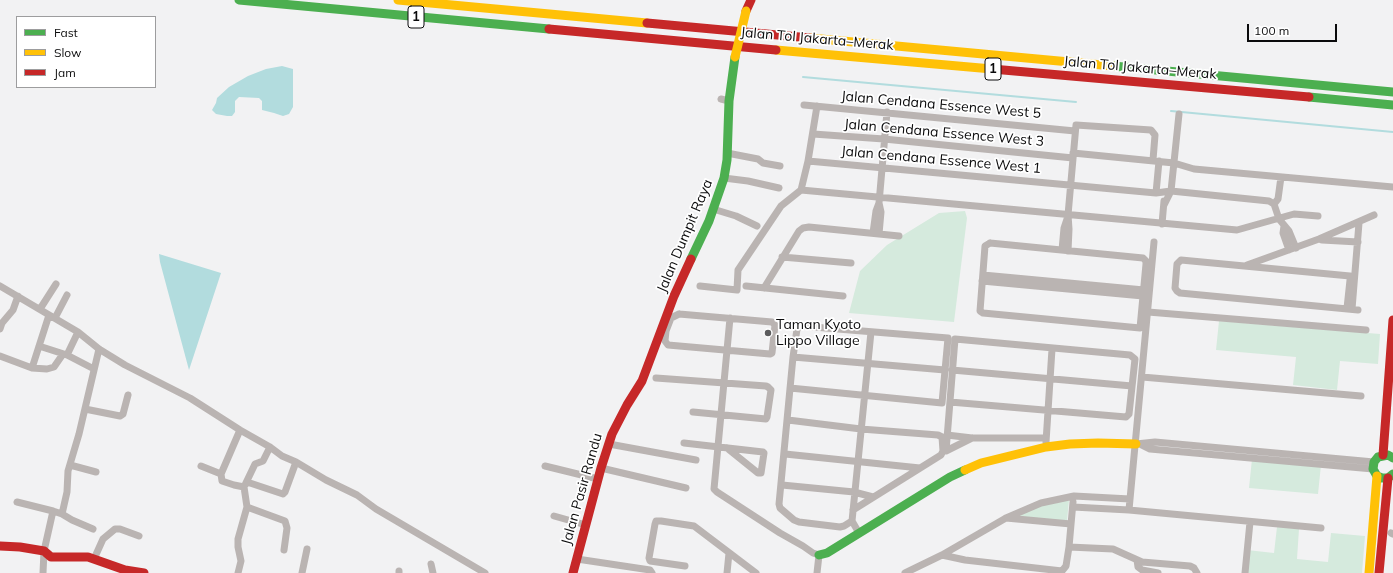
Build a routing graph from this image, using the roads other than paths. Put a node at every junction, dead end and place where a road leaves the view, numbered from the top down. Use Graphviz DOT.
graph roads {
  1 [pos="239,0"];
  2 [pos="398,0"];
  3 [pos="751,0"];
  4 [pos="1393,92"];
  5 [pos="804,105"];
  6 [pos="1393,105"];
  7 [pos="817,106"];
  8 [pos="887,112"];
  9 [pos="1179,114"];
  10 [pos="1075,131"];
  11 [pos="813,134"];
  12 [pos="884,139"];
  13 [pos="727,153"];
  14 [pos="1073,155"];
  15 [pos="808,161"];
  16 [pos="1156,161"];
  17 [pos="1174,163"];
  18 [pos="780,166"];
  19 [pos="882,167"];
  20 [pos="1281,177"];
  21 [pos="724,178"];
  22 [pos="1070,186"];
  23 [pos="1393,187"];
  24 [pos="779,188"];
  25 [pos="801,190"];
  26 [pos="1171,191"];
  27 [pos="1159,193"];
  28 [pos="879,200"];
  29 [pos="1274,204"];
  30 [pos="1164,206"];
  31 [pos="713,209"];
  32 [pos="1068,215"];
  33 [pos="1374,215"];
  34 [pos="1318,216"];
  35 [pos="1279,219"];
  36 [pos="1359,223"];
  37 [pos="1162,224"];
  38 [pos="757,226"];
  39 [pos="876,234"];
  40 [pos="899,236"];
  41 [pos="1319,239"];
  42 [pos="1154,242"];
  43 [pos="1356,242"];
  44 [pos="1292,249"];
  45 [pos="1065,250"];
  46 [pos="782,257"];
  47 [pos="851,263"];
  48 [pos="1245,266"];
  49 [pos="1350,276"];
  50 [pos="982,278"];
  51 [pos="56,284"];
  52 [pos="0,286"];
  53 [pos="700,286"];
  54 [pos="746,286"];
  55 [pos="764,288"];
  56 [pos="1143,293"];
  57 [pos="66,295"];
  58 [pos="18,296"];
  59 [pos="844,296"];
  60 [pos="40,308"];
  61 [pos="1352,309"];
  62 [pos="1148,312"];
  63 [pos="52,317"];
  64 [pos="730,318"];
  65 [pos="1393,320"];
  66 [pos="0,330"];
  67 [pos="1366,330"];
  68 [pos="78,332"];
  69 [pos="870,332"];
  70 [pos="39,346"];
  71 [pos="1052,348"];
  72 [pos="99,349"];
  73 [pos="726,350"];
  74 [pos="65,355"];
  75 [pos="0,356"];
  76 [pos="793,357"];
  77 [pos="868,363"];
  78 [pos="32,368"];
  79 [pos="94,369"];
  80 [pos="949,370"];
  81 [pos="1142,377"];
  82 [pos="656,378"];
  83 [pos="1050,378"];
  84 [pos="723,383"];
  85 [pos="1132,386"];
  86 [pos="790,388"];
  87 [pos="865,395"];
  88 [pos="128,396"];
  89 [pos="1361,396"];
  90 [pos="950,402"];
  91 [pos="85,408"];
  92 [pos="1048,411"];
  93 [pos="693,412"];
  94 [pos="720,414"];
  95 [pos="621,415"];
  96 [pos="788,420"];
  97 [pos="861,429"];
  98 [pos="240,430"];
  99 [pos="947,435"];
  100 [pos="972,438"];
  101 [pos="1046,442"];
  102 [pos="684,443"];
  103 [pos="609,444"];
  104 [pos="1138,444"];
  105 [pos="270,447"];
  106 [pos="717,447"];
  107 [pos="727,448"];
  108 [pos="785,454"];
  109 [pos="1390,455"];
  110 [pos="696,460"];
  111 [pos="858,461"];
  112 [pos="296,462"];
  113 [pos="70,465"];
  114 [pos="201,466"];
  115 [pos="545,466"];
  116 [pos="601,468"];
  117 [pos="920,468"];
  118 [pos="1375,469"];
  119 [pos="96,472"];
  120 [pos="221,474"];
  121 [pos="1390,476"];
  122 [pos="598,479"];
  123 [pos="246,484"];
  124 [pos="782,486"];
  125 [pos="686,488"];
  126 [pos="854,492"];
  127 [pos="1074,496"];
  128 [pos="873,497"];
  129 [pos="1130,499"];
  130 [pos="17,502"];
  131 [pos="247,507"];
  132 [pos="1073,507"];
  133 [pos="853,510"];
  134 [pos="1130,510"];
  135 [pos="53,511"];
  136 [pos="62,514"];
  137 [pos="554,516"];
  138 [pos="1006,518"];
  139 [pos="852,521"];
  140 [pos="1250,522"];
  141 [pos="1071,524"];
  142 [pos="586,525"];
  143 [pos="1321,528"];
  144 [pos="93,529"];
  145 [pos="859,533"];
  146 [pos="139,536"];
  147 [pos="0,546"];
  148 [pos="1069,547"];
  149 [pos="308,549"];
  150 [pos="284,550"];
  151 [pos="44,551"];
  152 [pos="729,553"];
  153 [pos="819,555"];
  154 [pos="942,555"];
  155 [pos="94,559"];
  156 [pos="577,559"];
  157 [pos="1137,560"];
  158 [pos="431,564"];
  159 [pos="685,566"];
  160 [pos="43,573"];
  161 [pos="144,573"];
  162 [pos="238,573"];
  163 [pos="302,573"];
  164 [pos="433,573"];
  165 [pos="485,573"];
  166 [pos="573,573"];
  167 [pos="652,573"];
  168 [pos="727,573"];
  169 [pos="756,573"];
  170 [pos="817,573"];
  171 [pos="904,573"];
  172 [pos="1158,573"];
  173 [pos="1197,573"];
  174 [pos="1245,573"];
  175 [pos="1369,573"];
  176 [pos="1379,573"];
  1 -- 6 [label="main road, Jalan Tol Jakarta–Merak / 1"];
  2 -- 4 [label="main road, Jalan Tol Jakarta–Merak / 1"];
  3 -- 13 [label="main road, Jalan Dumpit Raya, bridge"];
  5 -- 7 [label="street, Jalan Cendana Essence West 5"];
  7 -- 8 [label="street, Jalan Cendana Essence West 5"];
  7 -- 11 [label="street"];
  8 -- 10 [label="street, Jalan Cendana Essence West 5"];
  8 -- 12 [label="street"];
  9 -- 17 [label="street"];
  10 -- 14 [label="street"];
  10 -- 16 [label="street"];
  11 -- 12 [label="street, Jalan Cendana Essence West 3"];
  11 -- 15 [label="street"];
  12 -- 14 [label="street, Jalan Cendana Essence West 3"];
  12 -- 19 [label="street"];
  13 -- 18 [label="street"];
  13 -- 21 [label="main road, Jalan Dumpit Raya"];
  14 -- 16 [label="street, Jalan Cendana Essence West 3"];
  14 -- 22 [label="street"];
  15 -- 19 [label="street, Jalan Cendana Essence West 1"];
  15 -- 25 [label="street"];
  16 -- 17 [label="street, Jalan Cendana Essence West 3"];
  16 -- 27 [label="street"];
  17 -- 20 [label="street, Jalan Cendana Essence West 3"];
  17 -- 26 [label="street"];
  19 -- 22 [label="street, Jalan Cendana Essence West 1"];
  19 -- 28 [label="street"];
  20 -- 23 [label="street, Jalan Cendana Essence West 3"];
  20 -- 29 [label="street"];
  21 -- 24 [label="street"];
  21 -- 31 [label="main road, Jalan Dumpit Raya"];
  22 -- 27 [label="street, Jalan Cendana Essence West 1"];
  22 -- 32 [label="street"];
  25 -- 28 [label="street"];
  25 -- 53 [label="street"];
  26 -- 27 [label="street, Jalan Cendana Essence West 1"];
  26 -- 29 [label="street, Jalan Cendana Essence West 1"];
  26 -- 30 [label="street"];
  27 -- 30 [label="street"];
  28 -- 32 [label="street"];
  28 -- 39 [label="street"];
  29 -- 35 [label="street"];
  30 -- 37 [label="street"];
  31 -- 38 [label="street"];
  31 -- 95 [label="main road, Jalan Dumpit Raya"];
  32 -- 37 [label="street"];
  32 -- 45 [label="street"];
  33 -- 36 [label="street"];
  34 -- 35 [label="street"];
  35 -- 37 [label="street"];
  35 -- 44 [label="street"];
  36 -- 41 [label="street"];
  36 -- 43 [label="street"];
  39 -- 40 [label="street"];
  39 -- 46 [label="street"];
  41 -- 43 [label="street"];
  41 -- 44 [label="street"];
  42 -- 62 [label="street"];
  43 -- 49 [label="street"];
  43 -- 61 [label="street"];
  44 -- 48 [label="street"];
  45 -- 50 [label="street"];
  45 -- 56 [label="street"];
  46 -- 47 [label="street"];
  46 -- 55 [label="street"];
  48 -- 49 [label="street"];
  48 -- 61 [label="street"];
  49 -- 61 [label="street"];
  50 -- 56 [label="street"];
  50 -- 56 [label="street"];
  51 -- 60 [label="street"];
  52 -- 58 [label="street"];
  54 -- 55 [label="street"];
  55 -- 59 [label="street"];
  57 -- 63 [label="street"];
  58 -- 60 [label="street"];
  58 -- 66 [label="street"];
  60 -- 63 [label="street"];
  62 -- 67 [label="street"];
  62 -- 81 [label="street"];
  63 -- 68 [label="street"];
  63 -- 70 [label="street"];
  64 -- 73 [label="street"];
  64 -- 73 [label="street"];
  64 -- 73 [label="street"];
  65 -- 109 [label="main road"];
  68 -- 72 [label="street"];
  68 -- 74 [label="street"];
  69 -- 76 [label="street"];
  69 -- 77 [label="street"];
  69 -- 80 [label="street"];
  70 -- 74 [label="street"];
  70 -- 78 [label="street"];
  71 -- 80 [label="street"];
  71 -- 83 [label="street"];
  71 -- 85 [label="street"];
  72 -- 79 [label="street"];
  72 -- 98 [label="street"];
  73 -- 84 [label="street"];
  74 -- 78 [label="street"];
  74 -- 79 [label="street"];
  75 -- 78 [label="street"];
  76 -- 77 [label="street"];
  76 -- 86 [label="street"];
  77 -- 80 [label="street"];
  77 -- 87 [label="street"];
  79 -- 91 [label="street"];
  80 -- 83 [label="street"];
  80 -- 87 [label="street"];
  80 -- 90 [label="street"];
  81 -- 89 [label="street"];
  81 -- 104 [label="street"];
  82 -- 84 [label="street"];
  83 -- 85 [label="street"];
  83 -- 92 [label="street"];
  84 -- 94 [label="street"];
  84 -- 94 [label="street"];
  85 -- 92 [label="street"];
  86 -- 87 [label="street"];
  86 -- 96 [label="street"];
  87 -- 97 [label="street"];
  88 -- 91 [label="street"];
  90 -- 92 [label="street"];
  90 -- 99 [label="street"];
  91 -- 113 [label="street"];
  92 -- 101 [label="street"];
  93 -- 94 [label="street"];
  94 -- 106 [label="street"];
  95 -- 103 [label="main road, Jalan Pasir Randu"];
  96 -- 97 [label="street"];
  96 -- 108 [label="street"];
  97 -- 111 [label="street"];
  97 -- 117 [label="street"];
  98 -- 105 [label="street"];
  98 -- 120 [label="street"];
  99 -- 100 [label="street"];
  99 -- 100 [label="street"];
  100 -- 101 [label="street"];
  101 -- 104 [label="main road"];
  101 -- 145 [label="main road"];
  102 -- 106 [label="street"];
  103 -- 110 [label="street"];
  103 -- 116 [label="main road, Jalan Pasir Randu"];
  104 -- 118 [label="street"];
  104 -- 129 [label="street"];
  105 -- 112 [label="street"];
  105 -- 123 [label="street"];
  106 -- 107 [label="street"];
  106 -- 153 [label="street"];
  107 -- 107 [label="street"];
  108 -- 111 [label="street"];
  108 -- 124 [label="street"];
  109 -- 118 [label="main road"];
  111 -- 117 [label="street"];
  111 -- 126 [label="street"];
  112 -- 123 [label="street"];
  112 -- 165 [label="street"];
  113 -- 119 [label="street"];
  113 -- 136 [label="street"];
  114 -- 120 [label="street"];
  115 -- 122 [label="street"];
  116 -- 122 [label="main road, Jalan Pasir Randu"];
  116 -- 125 [label="street"];
  117 -- 128 [label="street"];
  118 -- 121 [label="main road"];
  118 -- 175 [label="main road"];
  120 -- 123 [label="street"];
  121 -- 176 [label="main road"];
  122 -- 142 [label="main road, Jalan Pasir Randu"];
  123 -- 131 [label="street"];
  124 -- 126 [label="street"];
  124 -- 139 [label="street"];
  126 -- 128 [label="street"];
  126 -- 133 [label="street"];
  127 -- 129 [label="street"];
  127 -- 132 [label="street"];
  127 -- 138 [label="street"];
  128 -- 133 [label="street"];
  129 -- 134 [label="street"];
  130 -- 135 [label="street"];
  131 -- 150 [label="street"];
  131 -- 162 [label="street"];
  132 -- 134 [label="street"];
  132 -- 141 [label="street"];
  133 -- 139 [label="street"];
  134 -- 140 [label="street"];
  135 -- 136 [label="street"];
  135 -- 151 [label="street"];
  136 -- 144 [label="street"];
  137 -- 142 [label="street"];
  138 -- 141 [label="street"];
  138 -- 154 [label="street"];
  139 -- 145 [label="street"];
  140 -- 143 [label="street"];
  140 -- 174 [label="street"];
  141 -- 148 [label="street"];
  142 -- 156 [label="main road, Jalan Pasir Randu"];
  145 -- 153 [label="main road"];
  146 -- 155 [label="street"];
  147 -- 151 [label="main road"];
  148 -- 154 [label="street"];
  148 -- 157 [label="street"];
  149 -- 163 [label="street"];
  151 -- 155 [label="main road"];
  151 -- 160 [label="street"];
  152 -- 159 [label="street"];
  152 -- 168 [label="street"];
  152 -- 169 [label="street"];
  153 -- 170 [label="street"];
  154 -- 171 [label="street"];
  155 -- 161 [label="main road"];
  156 -- 166 [label="main road, Jalan Pasir Randu"];
  156 -- 167 [label="street"];
  157 -- 172 [label="street"];
  157 -- 173 [label="street"];
  158 -- 164 [label="street"];
}
